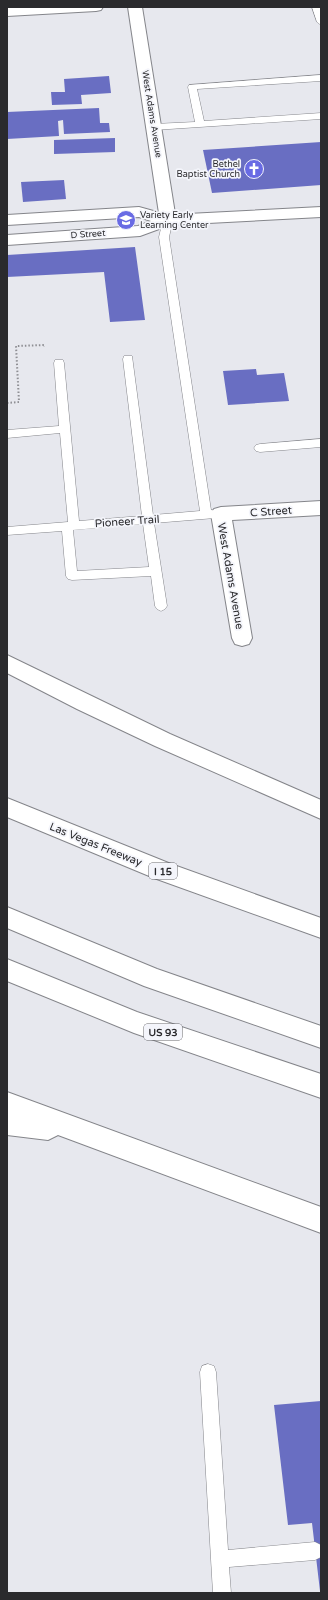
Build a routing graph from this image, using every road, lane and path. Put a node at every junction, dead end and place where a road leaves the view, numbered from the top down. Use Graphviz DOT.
graph roads {
  1 [pos="96,7"];
  2 [pos="135,7"];
  3 [pos="316,7"];
  4 [pos="7,12"];
  5 [pos="321,22"];
  6 [pos="321,78"];
  7 [pos="321,116"];
  8 [pos="200,124"];
  9 [pos="154,127"];
  10 [pos="321,212"];
  11 [pos="7,220"];
  12 [pos="168,220"];
  13 [pos="7,240"];
  14 [pos="128,359"];
  15 [pos="59,363"];
  16 [pos="65,429"];
  17 [pos="7,434"];
  18 [pos="321,443"];
  19 [pos="260,448"];
  20 [pos="321,508"];
  21 [pos="208,515"];
  22 [pos="148,520"];
  23 [pos="67,526"];
  24 [pos="7,531"];
  25 [pos="156,571"];
  26 [pos="161,606"];
  27 [pos="242,638"];
  28 [pos="7,663"];
  29 [pos="7,807"];
  30 [pos="321,810"];
  31 [pos="7,917"];
  32 [pos="321,928"];
  33 [pos="7,970"];
  34 [pos="321,1037"];
  35 [pos="321,1086"];
  36 [pos="7,1104"];
  37 [pos="7,1123"];
  38 [pos="87,1133"];
  39 [pos="321,1220"];
  40 [pos="208,1372"];
  41 [pos="315,1551"];
  42 [pos="220,1559"];
  43 [pos="222,1593"];
  1 -- 4 [label="main road"];
  2 -- 9 [label="main road, West Adams Avenue"];
  3 -- 5 [label="lane"];
  6 -- 8 [label="lane"];
  7 -- 8 [label="lane"];
  8 -- 9 [label="lane"];
  9 -- 12 [label="main road, West Adams Avenue"];
  10 -- 12 [label="main road, D Street"];
  11 -- 12 [label="main road, D Street"];
  12 -- 13 [label="main road, D Street"];
  12 -- 21 [label="lane"];
  14 -- 22 [label="lane"];
  15 -- 16 [label="lane"];
  16 -- 17 [label="lane"];
  16 -- 23 [label="lane"];
  18 -- 19 [label="lane"];
  20 -- 21 [label="main road, C Street"];
  21 -- 22 [label="lane, Pioneer Trail"];
  21 -- 27 [label="main road, West Adams Avenue"];
  22 -- 23 [label="lane, Pioneer Trail"];
  22 -- 25 [label="lane"];
  23 -- 24 [label="lane, Pioneer Trail"];
  23 -- 25 [label="lane"];
  25 -- 26 [label="lane"];
  28 -- 30 [label="main road"];
  29 -- 32 [label="main road, Las Vegas Freeway / I 15"];
  31 -- 34 [label="main road"];
  33 -- 35 [label="main road, US 93"];
  36 -- 38 [label="main road"];
  37 -- 38 [label="main road"];
  38 -- 39 [label="main road"];
  40 -- 42 [label="lane"];
  41 -- 42 [label="lane"];
  42 -- 43 [label="lane"];
}
